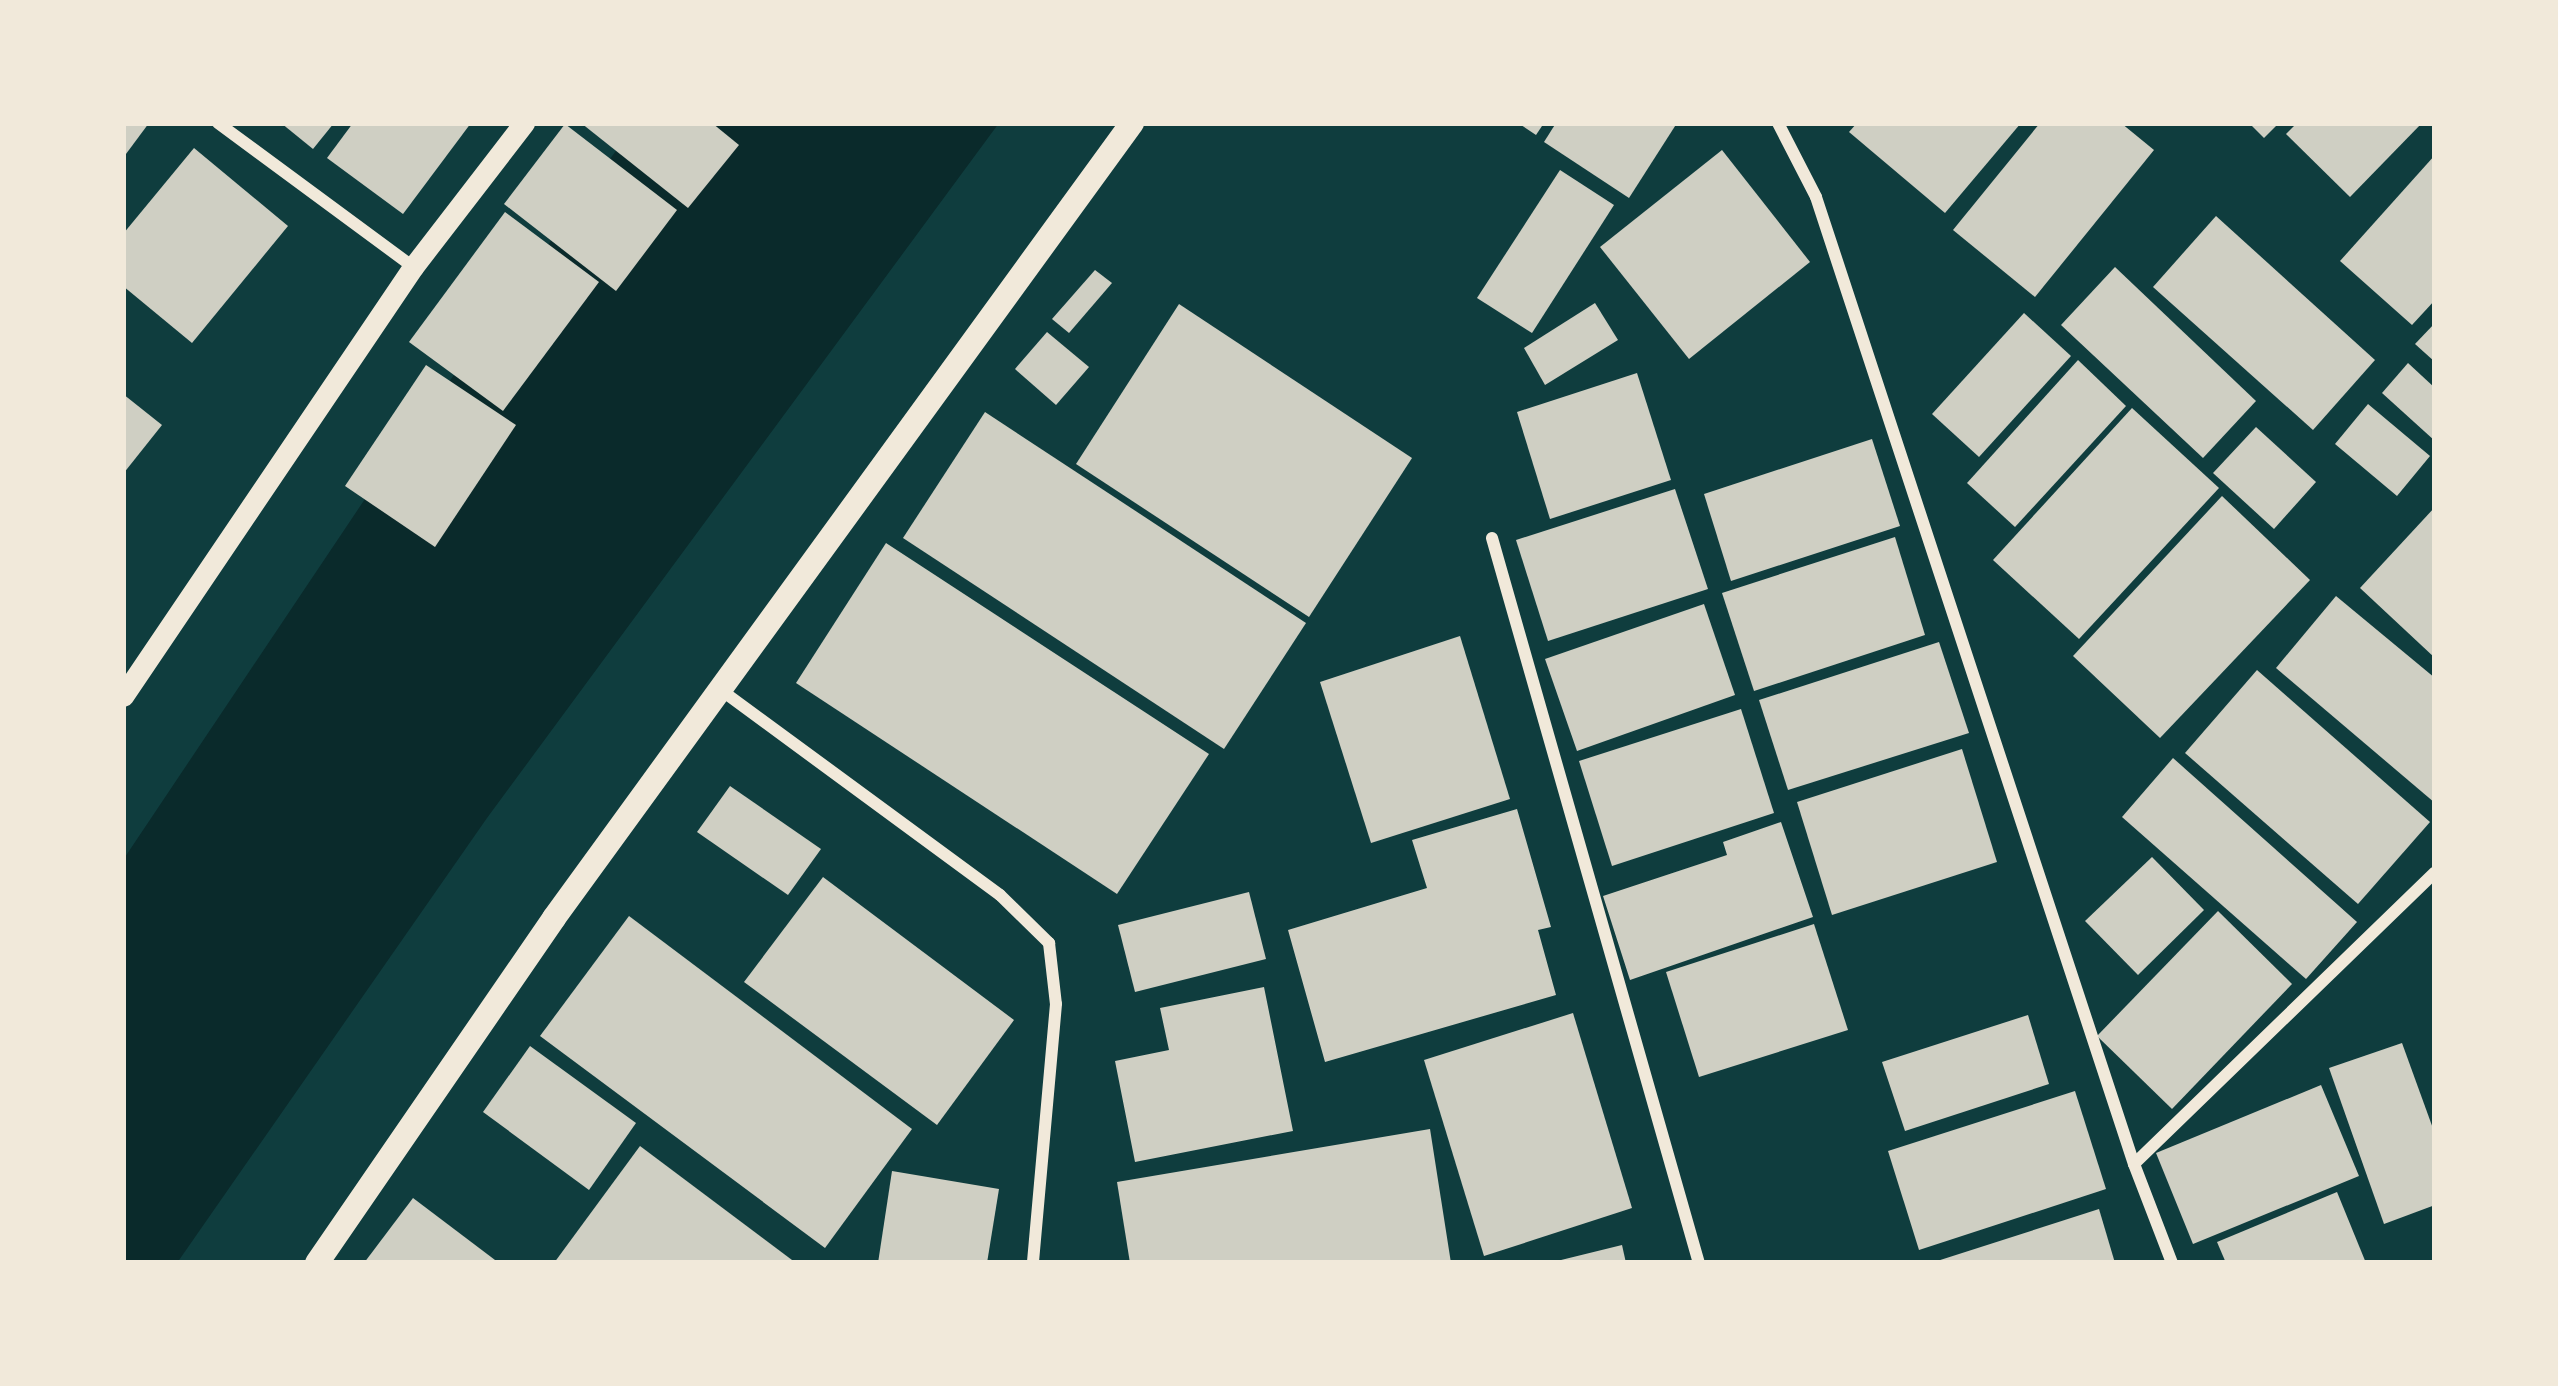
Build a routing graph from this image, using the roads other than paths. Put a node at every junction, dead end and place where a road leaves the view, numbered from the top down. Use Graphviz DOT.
graph roads {
  1 [pos="218,123"];
  2 [pos="524,123"];
  3 [pos="1132,123"];
  4 [pos="1778,123"];
  5 [pos="413,267"];
  6 [pos="1492,538"];
  7 [pos="720,689"];
  8 [pos="123,696"];
  9 [pos="2435,872"];
  10 [pos="2134,1164"];
  11 [pos="317,1263"];
  12 [pos="1033,1263"];
  13 [pos="1699,1263"];
  14 [pos="2172,1263"];
  1 -- 5 [label="street"];
  2 -- 5 [label="street"];
  3 -- 7 [label="main road"];
  4 -- 10 [label="street"];
  5 -- 8 [label="street"];
  6 -- 13 [label="street"];
  7 -- 11 [label="main road"];
  7 -- 12 [label="street"];
  9 -- 10 [label="street"];
  10 -- 14 [label="street"];
}
